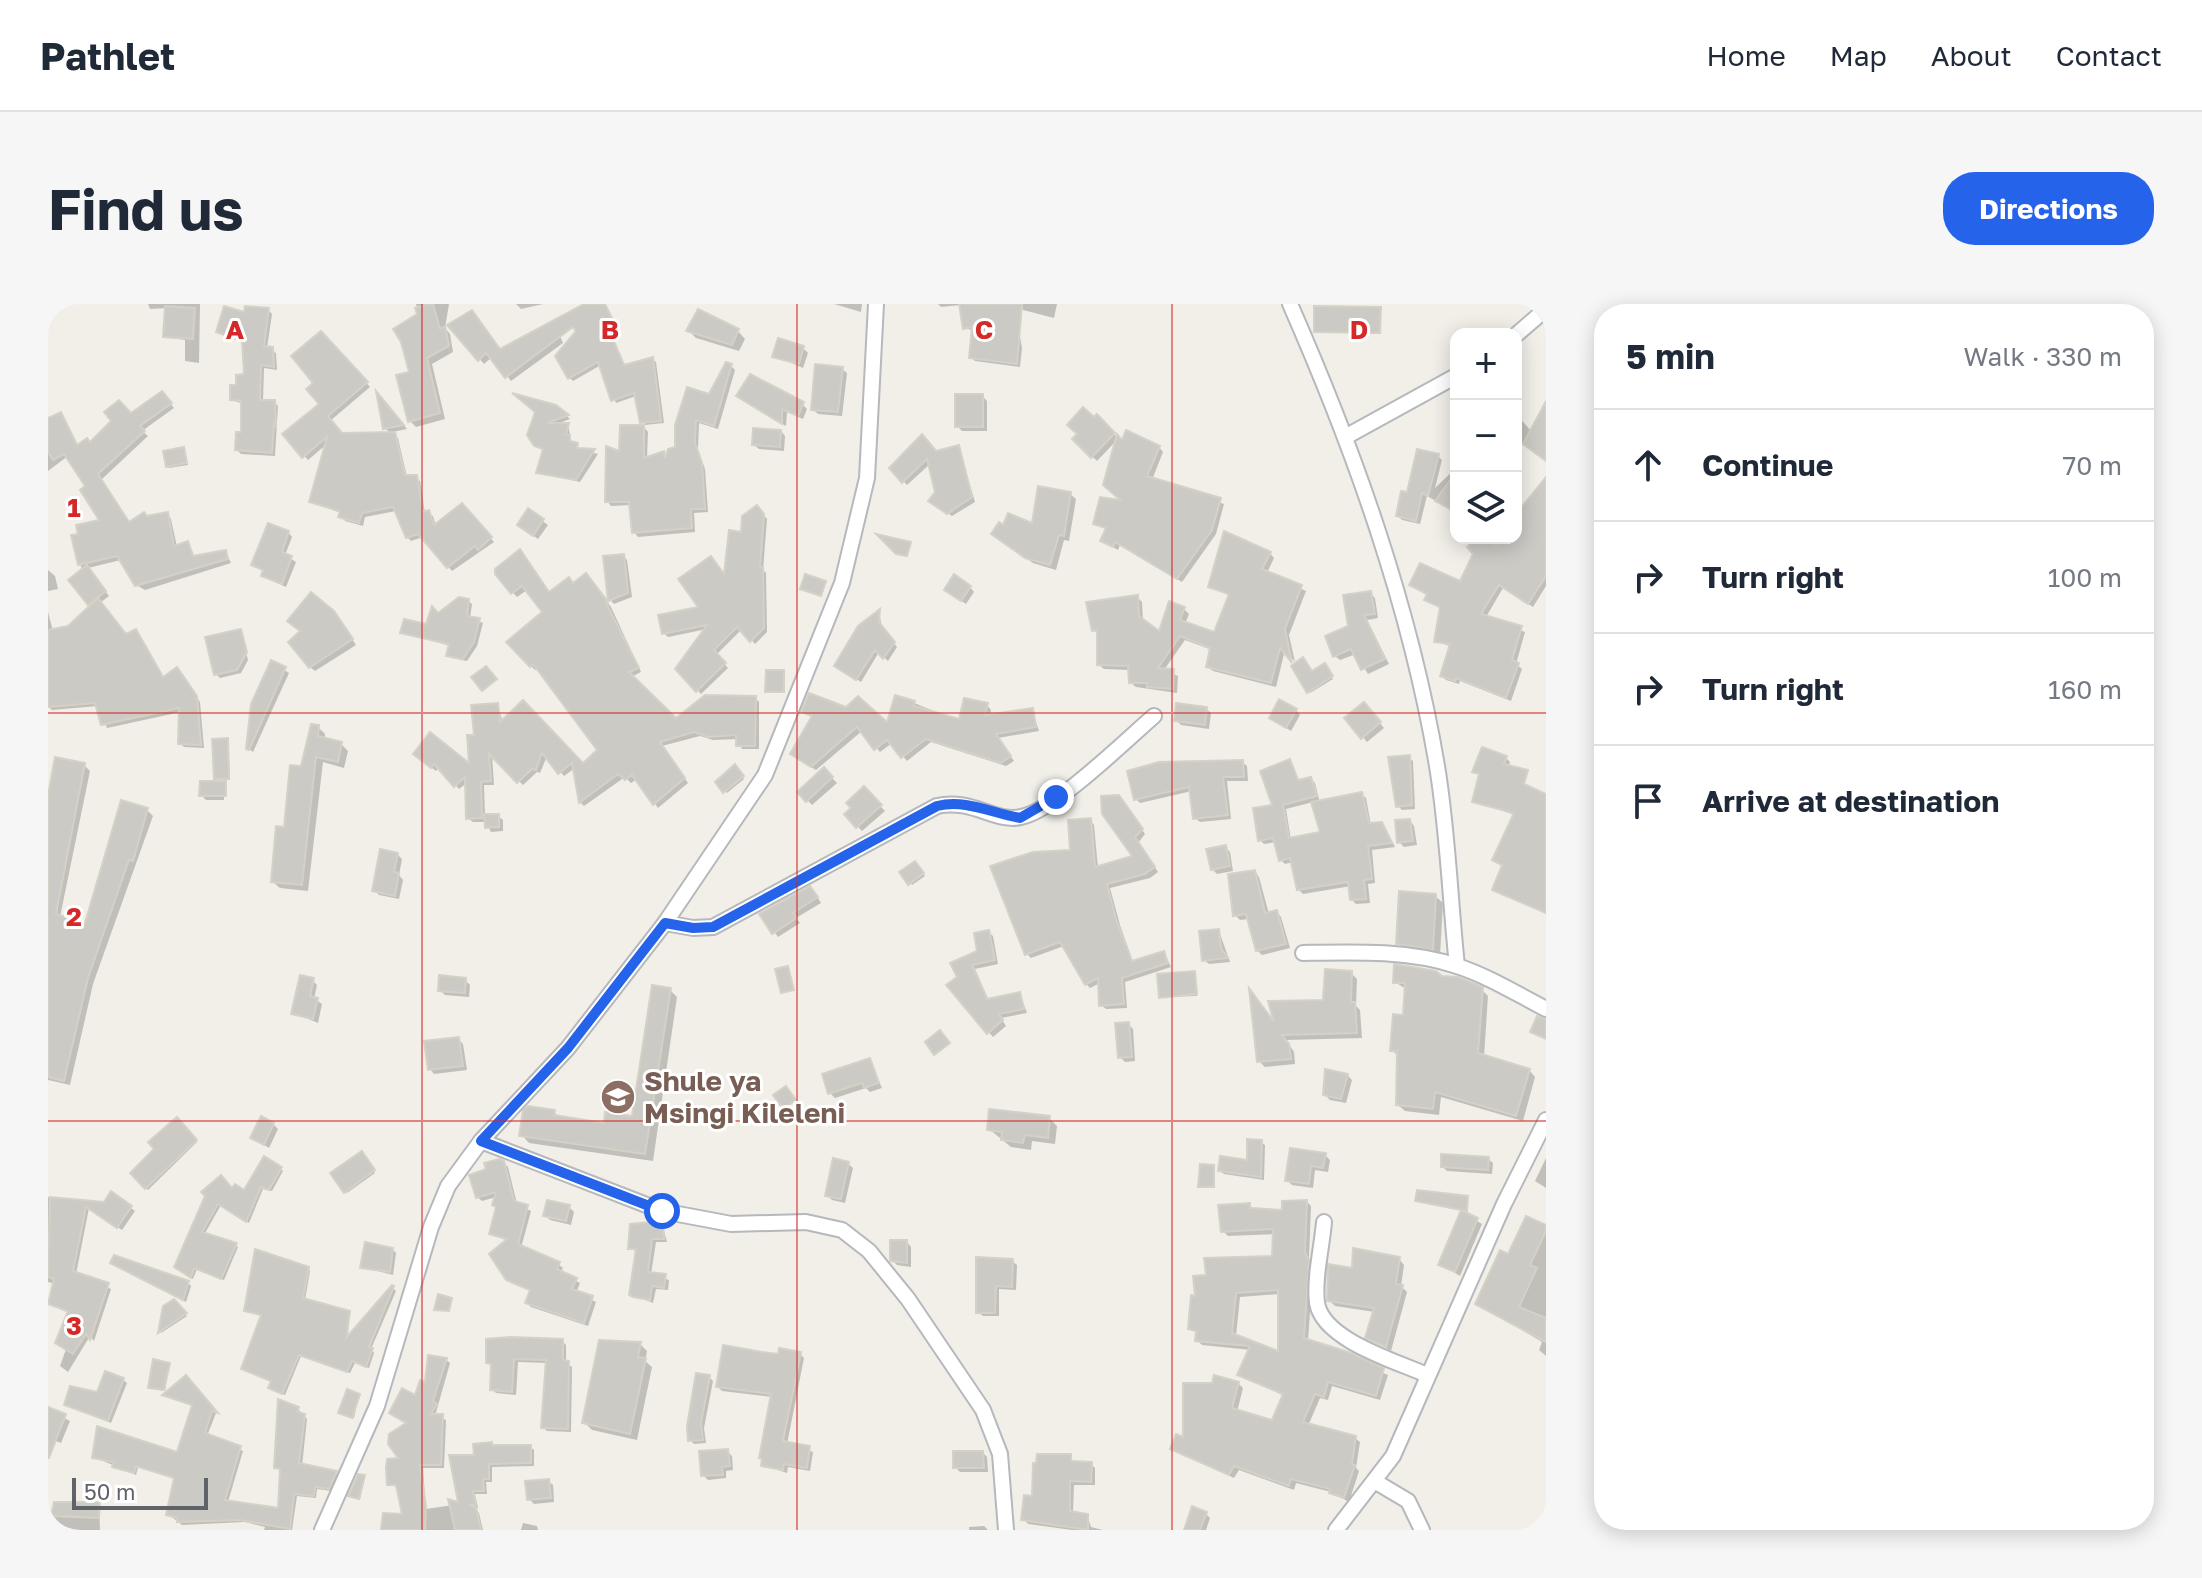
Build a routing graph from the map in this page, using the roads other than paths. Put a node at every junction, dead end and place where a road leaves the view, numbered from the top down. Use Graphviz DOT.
graph roads {
  1 [pos="876,304"];
  2 [pos="1290,304"];
  3 [pos="1546,309"];
  4 [pos="1522,330"];
  5 [pos="1450,379"];
  6 [pos="1347,436"];
  7 [pos="1154,716"];
  8 [pos="665,923"];
  9 [pos="1303,953"];
  10 [pos="1457,966"];
  11 [pos="1546,1009"];
  12 [pos="1546,1120"];
  13 [pos="481,1141"];
  14 [pos="1324,1222"];
  15 [pos="1427,1375"];
  16 [pos="1376,1482"];
  17 [pos="322,1530"];
  18 [pos="1006,1530"];
  19 [pos="1336,1530"];
  20 [pos="1422,1530"];
  1 -- 8 [label="street"];
  2 -- 6 [label="street"];
  3 -- 4 [label="street"];
  5 -- 6 [label="street"];
  6 -- 10 [label="street"];
  7 -- 8 [label="street"];
  8 -- 13 [label="street"];
  9 -- 10 [label="street"];
  10 -- 11 [label="street"];
  12 -- 15 [label="street"];
  13 -- 17 [label="street"];
  13 -- 18 [label="street"];
  14 -- 15 [label="street"];
  15 -- 16 [label="street"];
  16 -- 19 [label="street"];
  16 -- 20 [label="street"];
}
